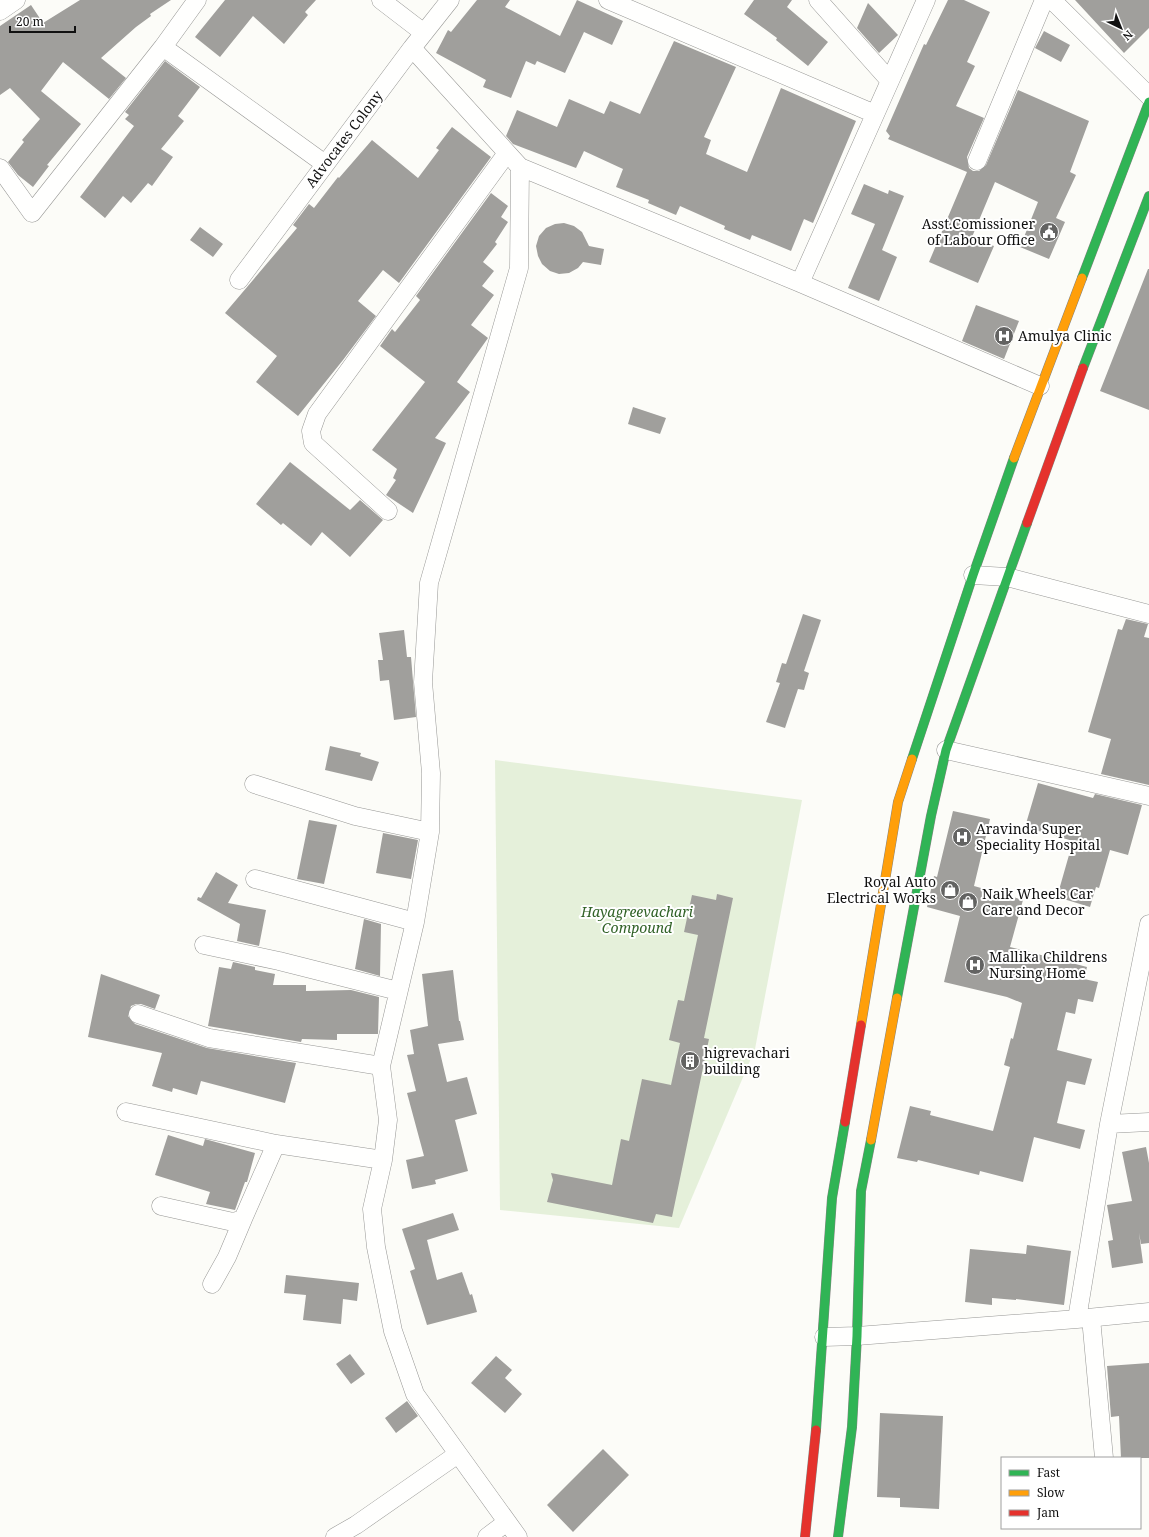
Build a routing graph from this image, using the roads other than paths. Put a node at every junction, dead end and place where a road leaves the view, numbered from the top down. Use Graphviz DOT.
graph roads {
  1 [pos="16,0"];
  2 [pos="197,0"];
  3 [pos="381,0"];
  4 [pos="450,0"];
  5 [pos="608,0"];
  6 [pos="818,0"];
  7 [pos="926,0"];
  8 [pos="1044,0"];
  9 [pos="1052,0"];
  10 [pos="0,11"];
  11 [pos="424,34"];
  12 [pos="163,47"];
  13 [pos="412,48"];
  14 [pos="890,81"];
  15 [pos="1149,96"];
  16 [pos="1149,102"];
  17 [pos="876,114"];
  18 [pos="507,152"];
  19 [pos="977,161"];
  20 [pos="325,164"];
  21 [pos="520,167"];
  22 [pos="0,168"];
  23 [pos="1149,196"];
  24 [pos="239,280"];
  25 [pos="800,283"];
  26 [pos="1040,386"];
  27 [pos="388,511"];
  28 [pos="973,575"];
  29 [pos="1007,577"];
  30 [pos="1149,614"];
  31 [pos="946,750"];
  32 [pos="254,784"];
  33 [pos="1149,796"];
  34 [pos="430,832"];
  35 [pos="255,879"];
  36 [pos="415,922"];
  37 [pos="1149,924"];
  38 [pos="204,945"];
  39 [pos="398,991"];
  40 [pos="138,1014"];
  41 [pos="381,1066"];
  42 [pos="126,1112"];
  43 [pos="1149,1122"];
  44 [pos="1109,1124"];
  45 [pos="276,1144"];
  46 [pos="382,1160"];
  47 [pos="161,1206"];
  48 [pos="243,1219"];
  49 [pos="212,1284"];
  50 [pos="1149,1312"];
  51 [pos="1084,1319"];
  52 [pos="857,1336"];
  53 [pos="824,1337"];
  54 [pos="458,1454"];
  55 [pos="1104,1457"];
  56 [pos="508,1522"];
  57 [pos="335,1537"];
  58 [pos="487,1537"];
  59 [pos="518,1537"];
  60 [pos="805,1537"];
  61 [pos="838,1537"];
  1 -- 10 [label="street"];
  2 -- 12 [label="street"];
  3 -- 11 [label="street"];
  4 -- 11 [label="street, Advocates Colony"];
  5 -- 17 [label="street"];
  6 -- 14 [label="street"];
  7 -- 14 [label="street"];
  8 -- 19 [label="street"];
  9 -- 15 [label="street"];
  11 -- 13 [label="street, Advocates Colony"];
  12 -- 20 [label="street"];
  12 -- 22 [label="street"];
  13 -- 18 [label="street"];
  13 -- 20 [label="street, Advocates Colony"];
  14 -- 17 [label="street"];
  16 -- 26 [label="main road"];
  17 -- 25 [label="street"];
  18 -- 21 [label="street"];
  18 -- 27 [label="street"];
  20 -- 24 [label="street, Advocates Colony"];
  21 -- 25 [label="street"];
  21 -- 34 [label="street"];
  23 -- 29 [label="main road"];
  25 -- 26 [label="street"];
  26 -- 28 [label="main road"];
  28 -- 29 [label="street"];
  28 -- 53 [label="main road"];
  29 -- 30 [label="street"];
  29 -- 31 [label="main road"];
  31 -- 33 [label="street"];
  31 -- 52 [label="main road"];
  32 -- 34 [label="street"];
  34 -- 36 [label="street"];
  35 -- 36 [label="street"];
  36 -- 39 [label="street"];
  37 -- 44 [label="street"];
  38 -- 39 [label="street"];
  39 -- 41 [label="street"];
  40 -- 41 [label="street"];
  41 -- 46 [label="street"];
  42 -- 45 [label="street"];
  43 -- 44 [label="street"];
  44 -- 51 [label="street"];
  45 -- 46 [label="street"];
  45 -- 48 [label="street"];
  46 -- 54 [label="street"];
  47 -- 48 [label="street"];
  48 -- 49 [label="street"];
  50 -- 51 [label="street"];
  51 -- 52 [label="street"];
  51 -- 55 [label="street"];
  52 -- 53 [label="street"];
  52 -- 61 [label="main road"];
  53 -- 60 [label="main road"];
  54 -- 56 [label="street"];
  54 -- 57 [label="street"];
  56 -- 58 [label="street"];
  56 -- 59 [label="street"];
}
